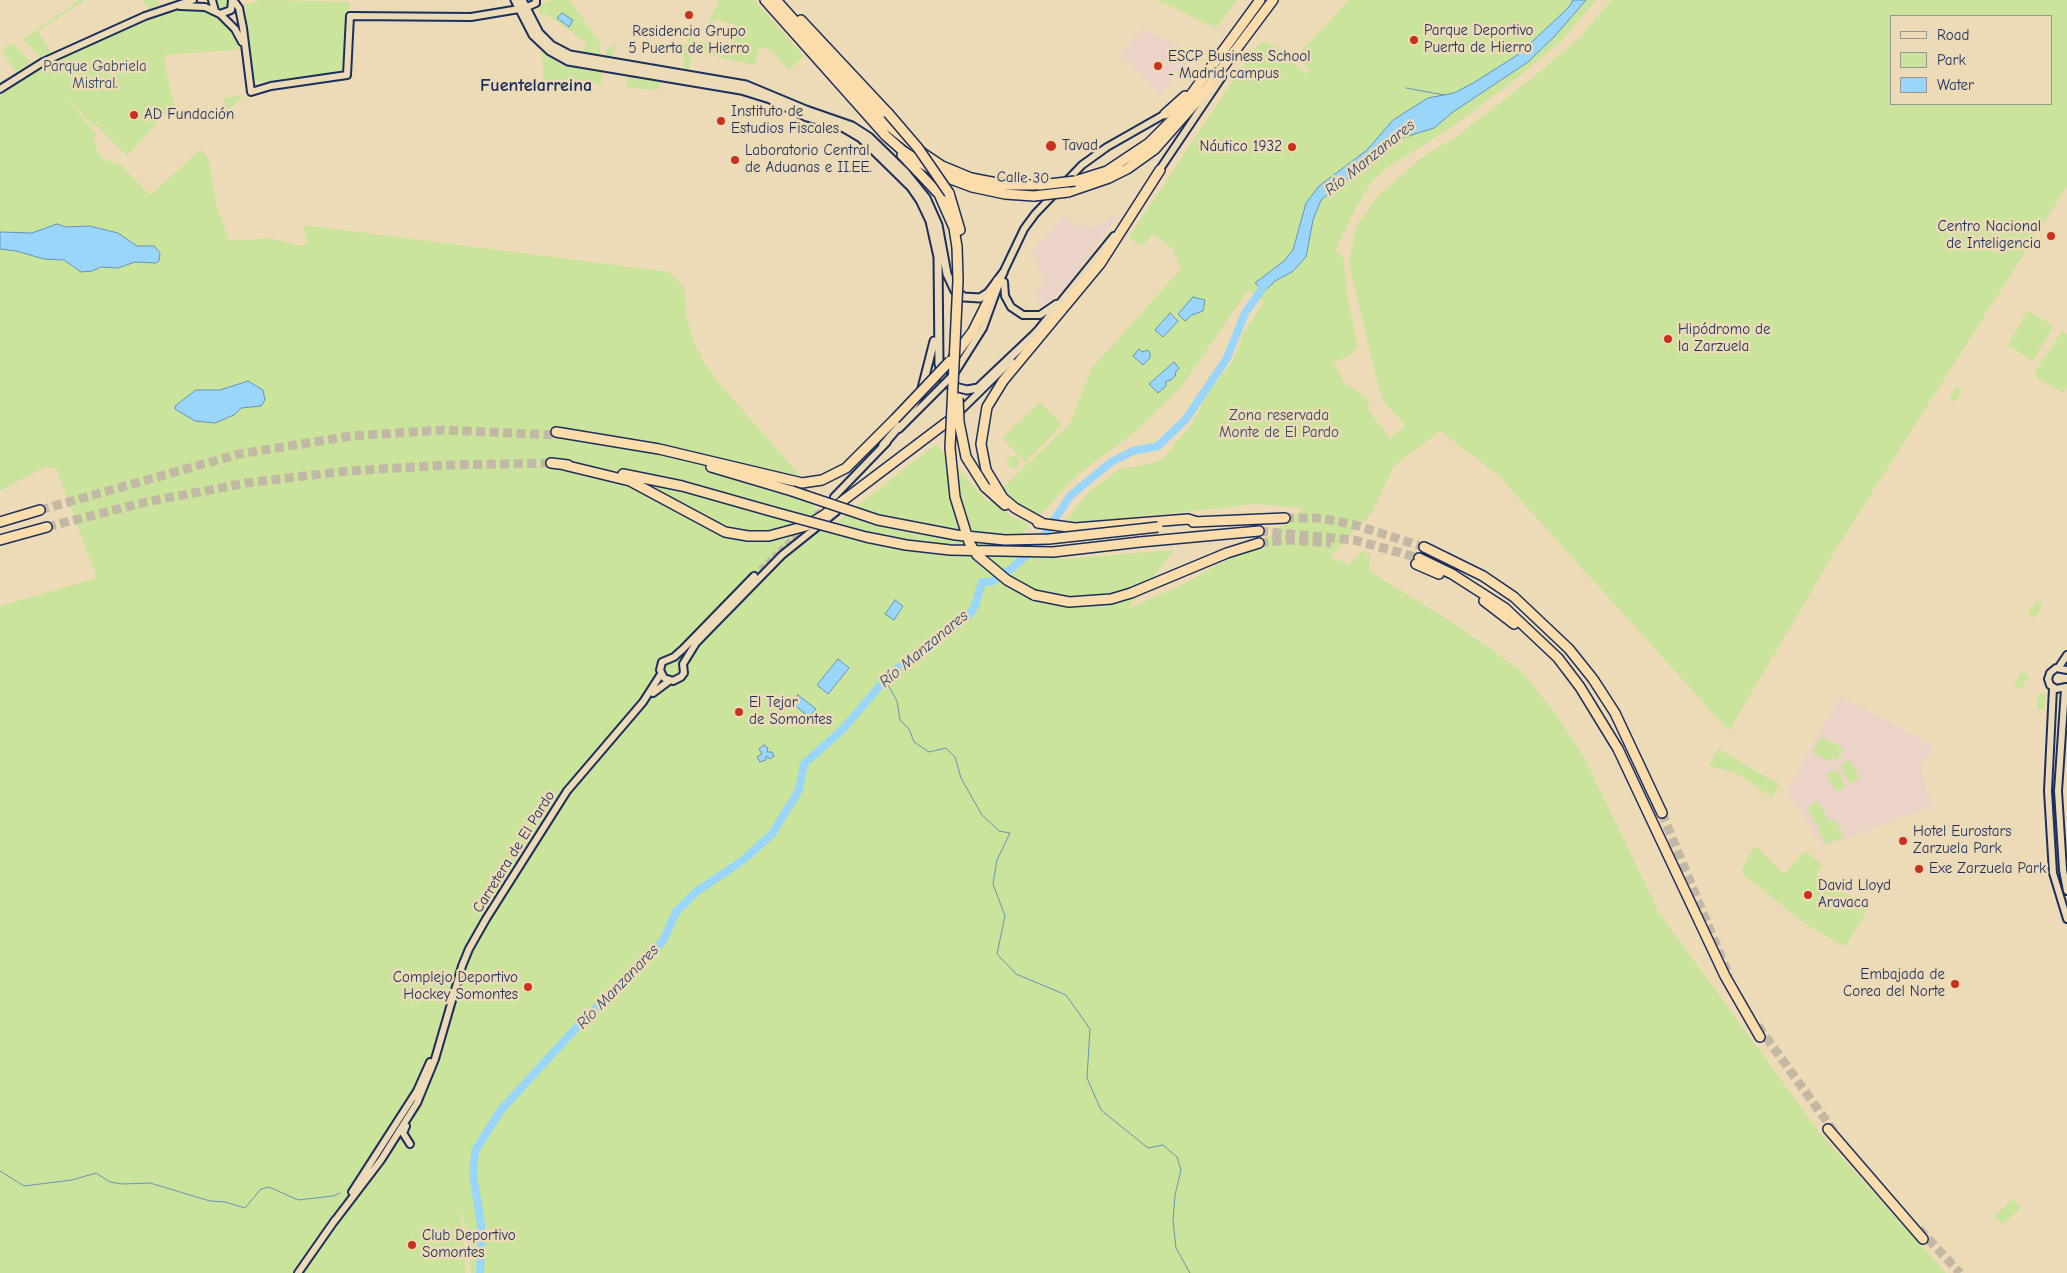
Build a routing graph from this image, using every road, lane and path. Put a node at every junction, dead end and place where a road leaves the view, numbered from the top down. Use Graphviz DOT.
graph roads {
  1 [pos="192,0"];
  2 [pos="212,0"];
  3 [pos="233,0"];
  4 [pos="536,0"];
  5 [pos="765,0"];
  6 [pos="776,0"];
  7 [pos="782,0"];
  8 [pos="1260,0"];
  9 [pos="1273,0"];
  10 [pos="518,5"];
  11 [pos="172,7"];
  12 [pos="218,13"];
  13 [pos="244,45"];
  14 [pos="1229,61"];
  15 [pos="1222,77"];
  16 [pos="1195,88"];
  17 [pos="0,89"];
  18 [pos="1165,114"];
  19 [pos="891,141"];
  20 [pos="1160,170"];
  21 [pos="960,247"];
  22 [pos="1014,252"];
  23 [pos="1001,277"];
  24 [pos="1073,288"];
  25 [pos="938,298"];
  26 [pos="1037,332"];
  27 [pos="947,422"];
  28 [pos="883,445"];
  29 [pos="551,463"];
  30 [pos="564,465"];
  31 [pos="834,497"];
  32 [pos="40,510"];
  33 [pos="1285,518"];
  34 [pos="0,522"];
  35 [pos="1042,523"];
  36 [pos="1157,524"];
  37 [pos="47,527"];
  38 [pos="1259,531"];
  39 [pos="0,540"];
  40 [pos="1259,543"];
  41 [pos="1424,547"];
  42 [pos="1417,561"];
  43 [pos="754,576"];
  44 [pos="2067,654"];
  45 [pos="674,657"];
  46 [pos="683,664"];
  47 [pos="2059,667"];
  48 [pos="2067,670"];
  49 [pos="661,674"];
  50 [pos="669,681"];
  51 [pos="2053,688"];
  52 [pos="2066,688"];
  53 [pos="643,702"];
  54 [pos="1662,813"];
  55 [pos="2067,891"];
  56 [pos="2067,919"];
  57 [pos="441,1035"];
  58 [pos="1760,1037"];
  59 [pos="417,1091"];
  60 [pos="417,1104"];
  61 [pos="1828,1129"];
  62 [pos="393,1140"];
  63 [pos="410,1144"];
  64 [pos="333,1223"];
  65 [pos="1923,1239"];
  66 [pos="298,1273"];
  1 -- 11 [label="street"];
  2 -- 12 [label="street"];
  3 -- 12 [label="street"];
  3 -- 13 [label="street"];
  4 -- 10 [label="street"];
  5 -- 19 [label="highway, Calle 30"];
  6 -- 16 [label="highway, Calle 30, bridge"];
  7 -- 21 [label="highway, bridge"];
  8 -- 16 [label="highway, Calle 30"];
  9 -- 14 [label="highway, Calle 30"];
  10 -- 13 [label="street"];
  10 -- 23 [label="main road"];
  10 -- 25 [label="main road"];
  11 -- 12 [label="street"];
  11 -- 17 [label="street"];
  12 -- 13 [label="street"];
  14 -- 15 [label="highway"];
  14 -- 19 [label="highway, Calle 30, bridge"];
  15 -- 20 [label="street"];
  16 -- 18 [label="highway"];
  18 -- 22 [label="street"];
  19 -- 21 [label="highway"];
  20 -- 24 [label="street"];
  20 -- 35 [label="highway"];
  21 -- 35 [label="highway, bridge"];
  21 -- 40 [label="highway, bridge"];
  22 -- 23 [label="street"];
  22 -- 24 [label="street"];
  23 -- 28 [label="street, bridge"];
  23 -- 36 [label="highway, bridge"];
  24 -- 26 [label="street"];
  25 -- 26 [label="main road"];
  25 -- 28 [label="main road"];
  26 -- 27 [label="street"];
  27 -- 30 [label="highway"];
  27 -- 46 [label="street"];
  28 -- 31 [label="street"];
  29 -- 30 [label="highway"];
  30 -- 38 [label="highway, bridge"];
  32 -- 34 [label="highway"];
  33 -- 36 [label="highway"];
  35 -- 36 [label="highway"];
  37 -- 39 [label="highway"];
  41 -- 54 [label="highway"];
  42 -- 58 [label="highway"];
  43 -- 45 [label="street"];
  44 -- 47 [label="street"];
  45 -- 46 [label="street"];
  45 -- 49 [label="street"];
  46 -- 50 [label="street"];
  47 -- 48 [label="street"];
  47 -- 51 [label="street"];
  49 -- 50 [label="street"];
  49 -- 53 [label="street, Carretera de El Pardo"];
  50 -- 53 [label="street, Carretera de El Pardo"];
  51 -- 52 [label="street"];
  51 -- 56 [label="street"];
  52 -- 55 [label="street"];
  53 -- 57 [label="street, Carretera de El Pardo"];
  57 -- 59 [label="street, Carretera de El Pardo"];
  57 -- 60 [label="street, Carretera de El Pardo"];
  59 -- 62 [label="street"];
  59 -- 64 [label="street, Carretera de El Pardo"];
  60 -- 62 [label="street, Carretera de El Pardo"];
  60 -- 63 [label="street"];
  61 -- 65 [label="highway"];
  62 -- 64 [label="street, Carretera de El Pardo"];
  64 -- 66 [label="street, Carretera de El Pardo"];
}
